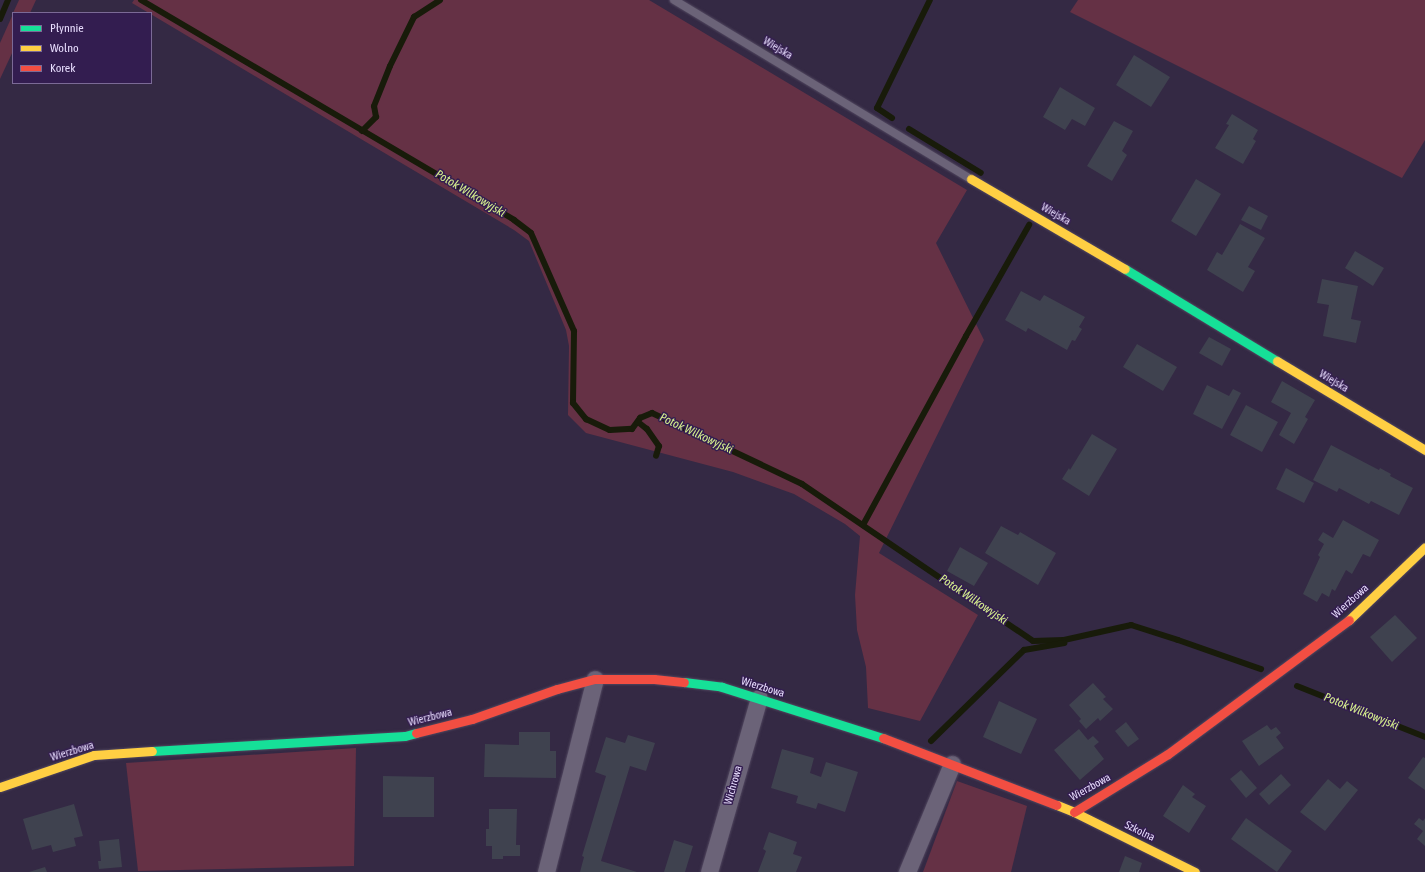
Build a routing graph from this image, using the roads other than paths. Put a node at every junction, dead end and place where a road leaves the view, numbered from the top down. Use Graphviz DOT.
graph roads {
  1 [pos="674,0"];
  2 [pos="971,179"];
  3 [pos="1425,450"];
  4 [pos="1425,547"];
  5 [pos="595,679"];
  6 [pos="758,698"];
  7 [pos="952,764"];
  8 [pos="0,787"];
  9 [pos="1074,812"];
  10 [pos="546,872"];
  11 [pos="709,872"];
  12 [pos="907,872"];
  13 [pos="1195,872"];
  1 -- 2 [label="lane, Wiejska"];
  2 -- 3 [label="street, Wiejska"];
  4 -- 9 [label="street, Wierzbowa"];
  5 -- 6 [label="street, Wierzbowa"];
  5 -- 8 [label="street, Wierzbowa"];
  5 -- 10 [label="street"];
  6 -- 7 [label="street, Wierzbowa"];
  6 -- 11 [label="street, Wichrowa"];
  7 -- 9 [label="street, Wierzbowa"];
  7 -- 12 [label="street"];
  9 -- 13 [label="street, Szkolna"];
}
